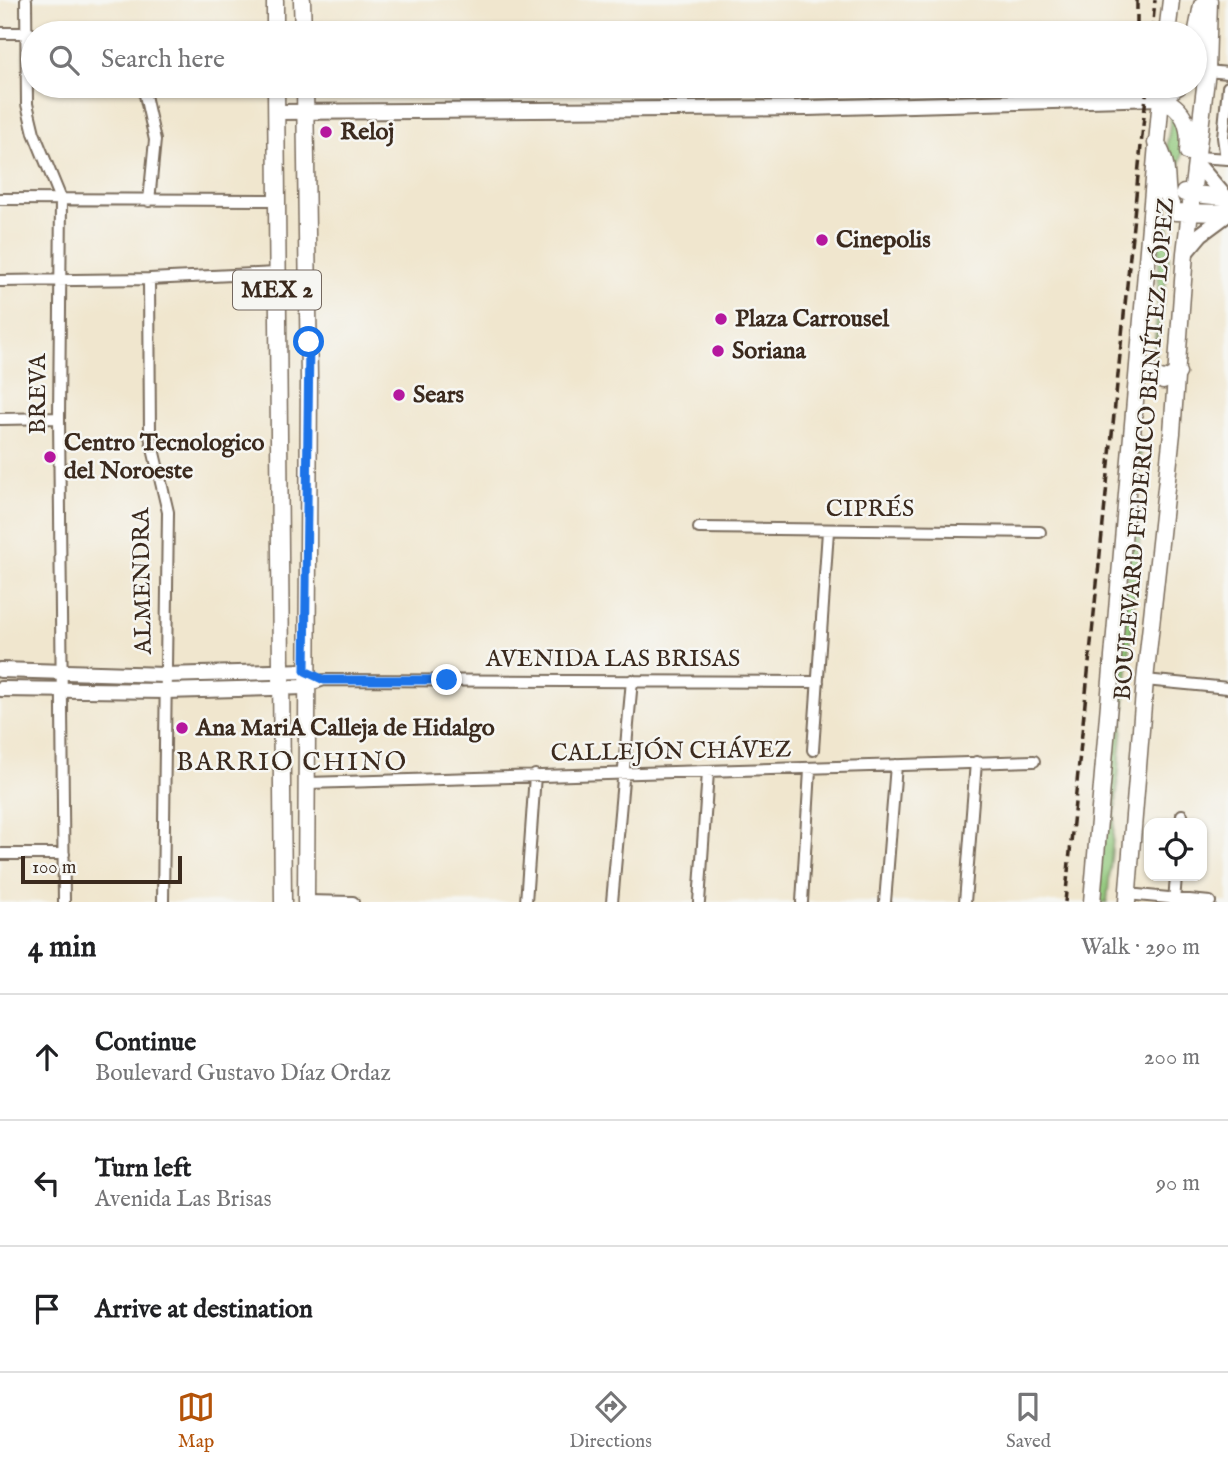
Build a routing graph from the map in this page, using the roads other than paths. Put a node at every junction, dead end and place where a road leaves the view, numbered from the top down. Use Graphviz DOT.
graph roads {
  1 [pos="26,0"];
  2 [pos="275,0"];
  3 [pos="302,0"];
  4 [pos="1171,0"];
  5 [pos="1203,0"];
  6 [pos="1209,0"];
  7 [pos="29,21"];
  8 [pos="275,21"];
  9 [pos="303,21"];
  10 [pos="1168,21"];
  11 [pos="1199,21"];
  12 [pos="0,33"];
  13 [pos="21,33"];
  14 [pos="1207,71"];
  15 [pos="1228,73"];
  16 [pos="1228,88"];
  17 [pos="27,98"];
  18 [pos="146,98"];
  19 [pos="276,98"];
  20 [pos="306,98"];
  21 [pos="1013,98"];
  22 [pos="1160,98"];
  23 [pos="1167,98"];
  24 [pos="1204,98"];
  25 [pos="276,112"];
  26 [pos="307,113"];
  27 [pos="1156,143"];
  28 [pos="1227,159"];
  29 [pos="1196,160"];
  30 [pos="1188,194"];
  31 [pos="0,199"];
  32 [pos="61,200"];
  33 [pos="276,200"];
  34 [pos="149,201"];
  35 [pos="1227,206"];
  36 [pos="1186,212"];
  37 [pos="1185,253"];
  38 [pos="277,273"];
  39 [pos="149,279"];
  40 [pos="59,280"];
  41 [pos="0,281"];
  42 [pos="1182,304"];
  43 [pos="1140,361"];
  44 [pos="1178,373"];
  45 [pos="59,418"];
  46 [pos="0,419"];
  47 [pos="699,528"];
  48 [pos="828,531"];
  49 [pos="1040,532"];
  50 [pos="0,670"];
  51 [pos="61,672"];
  52 [pos="281,672"];
  53 [pos="165,674"];
  54 [pos="305,679"];
  55 [pos="632,680"];
  56 [pos="1145,680"];
  57 [pos="818,682"];
  58 [pos="61,688"];
  59 [pos="1228,688"];
  60 [pos="0,689"];
  61 [pos="281,690"];
  62 [pos="166,691"];
  63 [pos="813,750"];
  64 [pos="1034,761"];
  65 [pos="976,762"];
  66 [pos="896,765"];
  67 [pos="810,770"];
  68 [pos="708,772"];
  69 [pos="621,773"];
  70 [pos="535,775"];
  71 [pos="308,783"];
  72 [pos="0,854"];
  73 [pos="64,854"];
  74 [pos="1176,881"];
  75 [pos="1127,898"];
  76 [pos="1174,900"];
  77 [pos="64,902"];
  78 [pos="163,902"];
  79 [pos="282,902"];
  80 [pos="306,902"];
  81 [pos="353,902"];
  82 [pos="526,902"];
  83 [pos="612,902"];
  84 [pos="699,902"];
  85 [pos="802,902"];
  86 [pos="885,902"];
  87 [pos="965,902"];
  88 [pos="1092,902"];
  89 [pos="1210,902"];
  1 -- 7 [label="street"];
  2 -- 8 [label="main road"];
  3 -- 9 [label="main road"];
  4 -- 10 [label="main road"];
  5 -- 11 [label="main road"];
  6 -- 14 [label="main road, BOULEVARD FEDERICO BENÍTEZ LÓPEZ"];
  12 -- 13 [label="street"];
  14 -- 15 [label="street"];
  16 -- 28 [label="street"];
  17 -- 32 [label="street"];
  18 -- 34 [label="street"];
  19 -- 25 [label="main road, MEX 2"];
  20 -- 26 [label="main road, MEX 2"];
  21 -- 26 [label="street"];
  22 -- 27 [label="main road, BOULEVARD FEDERICO BENÍTEZ LÓPEZ"];
  23 -- 30 [label="main road"];
  24 -- 29 [label="main road, BOULEVARD FEDERICO BENÍTEZ LÓPEZ"];
  25 -- 26 [label="street"];
  25 -- 33 [label="main road, MEX 2"];
  26 -- 54 [label="main road, MEX 2"];
  27 -- 36 [label="main road"];
  27 -- 43 [label="main road, BOULEVARD FEDERICO BENÍTEZ LÓPEZ"];
  28 -- 29 [label="street"];
  29 -- 30 [label="main road, BOULEVARD FEDERICO BENÍTEZ LÓPEZ"];
  29 -- 35 [label="street"];
  30 -- 35 [label="main road"];
  30 -- 36 [label="main road, BOULEVARD FEDERICO BENÍTEZ LÓPEZ"];
  31 -- 32 [label="street"];
  32 -- 34 [label="street"];
  32 -- 40 [label="street, BREVA"];
  33 -- 34 [label="street"];
  33 -- 38 [label="main road, MEX 2"];
  35 -- 36 [label="main road"];
  35 -- 37 [label="street"];
  36 -- 37 [label="main road, BOULEVARD FEDERICO BENÍTEZ LÓPEZ"];
  36 -- 42 [label="main road"];
  37 -- 42 [label="main road, BOULEVARD FEDERICO BENÍTEZ LÓPEZ"];
  38 -- 39 [label="street"];
  38 -- 52 [label="main road, MEX 2"];
  39 -- 40 [label="street"];
  39 -- 53 [label="street, ALMENDRA"];
  40 -- 41 [label="street"];
  40 -- 45 [label="street, BREVA"];
  42 -- 44 [label="main road, BOULEVARD FEDERICO BENÍTEZ LÓPEZ"];
  43 -- 44 [label="main road"];
  43 -- 88 [label="main road, BOULEVARD FEDERICO BENÍTEZ LÓPEZ"];
  44 -- 56 [label="main road, BOULEVARD FEDERICO BENÍTEZ LÓPEZ"];
  45 -- 46 [label="street"];
  45 -- 51 [label="street, BREVA"];
  47 -- 48 [label="street, CIPRÉS"];
  48 -- 49 [label="street, CIPRÉS"];
  48 -- 57 [label="street"];
  50 -- 51 [label="street"];
  51 -- 53 [label="street"];
  51 -- 58 [label="street, BREVA"];
  52 -- 53 [label="street"];
  52 -- 54 [label="street"];
  52 -- 61 [label="main road, MEX 2"];
  53 -- 62 [label="street, ALMENDRA"];
  54 -- 55 [label="street, AVENIDA LAS BRISAS"];
  54 -- 61 [label="street"];
  54 -- 71 [label="main road, MEX 2"];
  55 -- 57 [label="street, AVENIDA LAS BRISAS"];
  55 -- 69 [label="street"];
  56 -- 59 [label="street"];
  56 -- 75 [label="main road, BOULEVARD FEDERICO BENÍTEZ LÓPEZ"];
  57 -- 63 [label="street"];
  58 -- 60 [label="street"];
  58 -- 62 [label="street"];
  58 -- 73 [label="street, BREVA"];
  61 -- 62 [label="street"];
  61 -- 79 [label="main road, MEX 2"];
  62 -- 78 [label="street, ALMENDRA"];
  64 -- 65 [label="street, CALLEJÓN CHÁVEZ"];
  65 -- 66 [label="street, CALLEJÓN CHÁVEZ"];
  65 -- 87 [label="street"];
  66 -- 67 [label="street, CALLEJÓN CHÁVEZ"];
  66 -- 86 [label="street"];
  67 -- 68 [label="street, CALLEJÓN CHÁVEZ"];
  67 -- 85 [label="street"];
  68 -- 69 [label="street, CALLEJÓN CHÁVEZ"];
  68 -- 84 [label="street"];
  69 -- 70 [label="street, CALLEJÓN CHÁVEZ"];
  69 -- 83 [label="street"];
  70 -- 71 [label="street, CALLEJÓN CHÁVEZ"];
  70 -- 82 [label="street"];
  71 -- 80 [label="main road, MEX 2"];
  72 -- 73 [label="street"];
  73 -- 77 [label="street, BREVA"];
  74 -- 76 [label="street"];
  75 -- 76 [label="street"];
  76 -- 89 [label="street"];
  80 -- 81 [label="street"];
}
